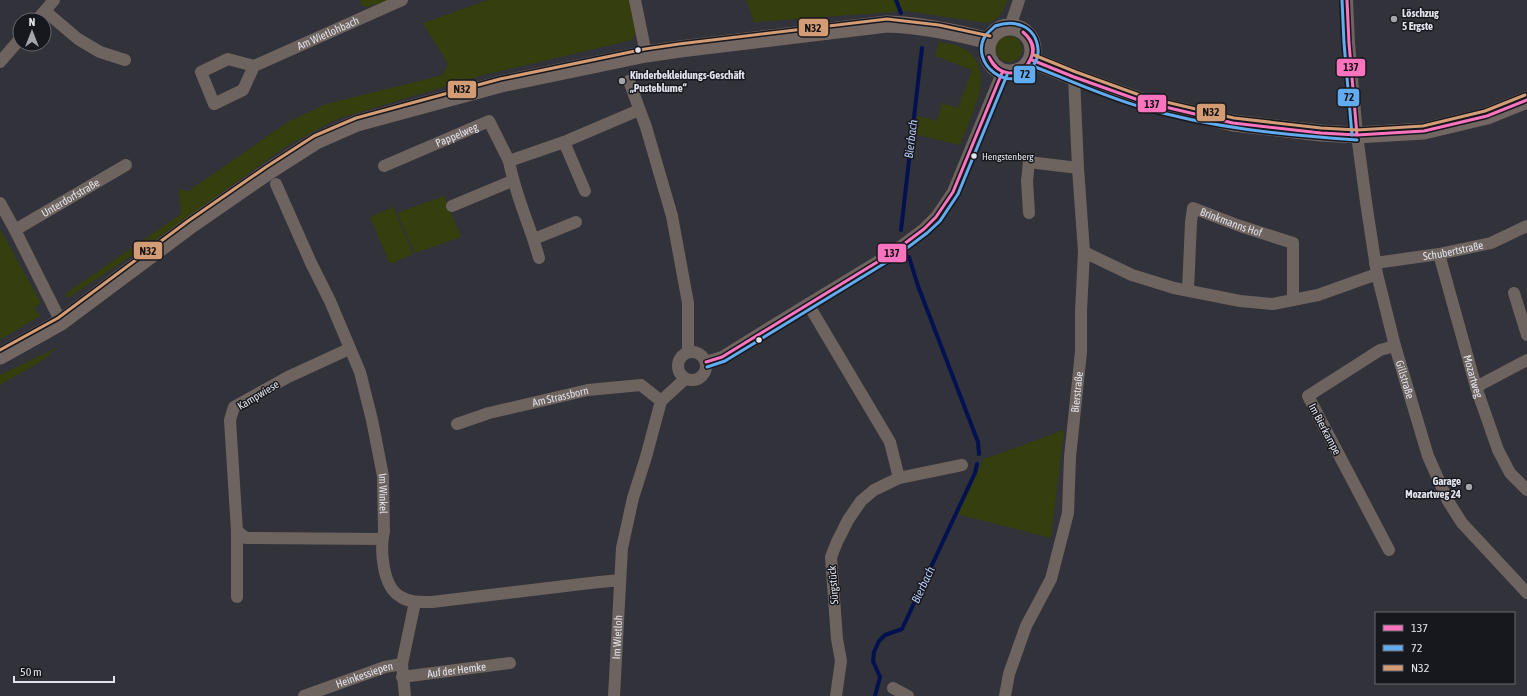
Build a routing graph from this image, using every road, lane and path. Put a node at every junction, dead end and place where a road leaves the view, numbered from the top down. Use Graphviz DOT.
graph roads {
  1 [pos="54,0"];
  2 [pos="402,0"];
  3 [pos="635,0"];
  4 [pos="1019,0"];
  5 [pos="1347,0"];
  6 [pos="44,12"];
  7 [pos="52,23"];
  8 [pos="1010,27"];
  9 [pos="989,41"];
  10 [pos="12,48"];
  11 [pos="646,54"];
  12 [pos="125,60"];
  13 [pos="1032,60"];
  14 [pos="0,62"];
  15 [pos="254,66"];
  16 [pos="1002,73"];
  17 [pos="1074,77"];
  18 [pos="629,81"];
  19 [pos="1527,100"];
  20 [pos="639,110"];
  21 [pos="1358,134"];
  22 [pos="564,142"];
  23 [pos="509,161"];
  24 [pos="126,165"];
  25 [pos="384,166"];
  26 [pos="1078,168"];
  27 [pos="512,181"];
  28 [pos="276,184"];
  29 [pos="584,191"];
  30 [pos="0,203"];
  31 [pos="452,206"];
  32 [pos="1029,213"];
  33 [pos="576,222"];
  34 [pos="1527,226"];
  35 [pos="15,230"];
  36 [pos="534,239"];
  37 [pos="1084,252"];
  38 [pos="1439,254"];
  39 [pos="539,258"];
  40 [pos="1376,269"];
  41 [pos="1188,290"];
  42 [pos="1514,293"];
  43 [pos="1293,300"];
  44 [pos="808,304"];
  45 [pos="61,322"];
  46 [pos="1527,335"];
  47 [pos="1395,346"];
  48 [pos="349,349"];
  49 [pos="688,352"];
  50 [pos="0,356"];
  51 [pos="1527,360"];
  52 [pos="706,362"];
  53 [pos="685,378"];
  54 [pos="1476,387"];
  55 [pos="661,401"];
  56 [pos="457,424"];
  57 [pos="962,465"];
  58 [pos="899,478"];
  59 [pos="1527,490"];
  60 [pos="237,531"];
  61 [pos="382,539"];
  62 [pos="1389,550"];
  63 [pos="620,580"];
  64 [pos="1527,593"];
  65 [pos="237,597"];
  66 [pos="415,602"];
  67 [pos="402,664"];
  68 [pos="510,664"];
  69 [pos="402,677"];
  70 [pos="893,688"];
  71 [pos="304,696"];
  72 [pos="405,696"];
  73 [pos="614,696"];
  74 [pos="836,696"];
  75 [pos="908,696"];
  76 [pos="1005,696"];
  1 -- 6 [label="street"];
  2 -- 15 [label="street, Am Wietlohbach"];
  3 -- 11 [label="street"];
  4 -- 8 [label="street"];
  5 -- 21 [label="street, Gillstraße"];
  7 -- 12 [label="street"];
  8 -- 9 [label="main road"];
  8 -- 13 [label="main road"];
  9 -- 11 [label="main road"];
  9 -- 16 [label="main road"];
  10 -- 14 [label="street"];
  11 -- 45 [label="main road"];
  13 -- 16 [label="main road"];
  13 -- 17 [label="main road"];
  16 -- 44 [label="street"];
  17 -- 21 [label="main road"];
  17 -- 26 [label="street, Bierstraße"];
  18 -- 20 [label="street"];
  19 -- 21 [label="main road"];
  20 -- 22 [label="street"];
  20 -- 49 [label="street"];
  21 -- 40 [label="street, Gillstraße"];
  22 -- 23 [label="street"];
  22 -- 29 [label="street"];
  23 -- 25 [label="street, Pappelweg"];
  23 -- 27 [label="street, Pappelweg"];
  24 -- 35 [label="street, Unterdorfstraße"];
  26 -- 32 [label="street"];
  26 -- 37 [label="street, Bierstraße"];
  27 -- 31 [label="street"];
  27 -- 36 [label="street, Pappelweg"];
  28 -- 48 [label="street, Im Winkel"];
  30 -- 35 [label="street"];
  33 -- 36 [label="street"];
  34 -- 38 [label="street, Schubertstraße"];
  35 -- 45 [label="street"];
  36 -- 39 [label="street, Pappelweg"];
  37 -- 41 [label="street"];
  37 -- 76 [label="street, Bierstraße"];
  38 -- 40 [label="street, Schubertstraße"];
  38 -- 54 [label="street, Mozartweg"];
  40 -- 43 [label="street"];
  40 -- 47 [label="street, Gillstraße"];
  41 -- 43 [label="street"];
  41 -- 43 [label="street, Brinkmanns Hof"];
  42 -- 46 [label="street"];
  44 -- 52 [label="street"];
  44 -- 58 [label="street"];
  45 -- 50 [label="main road"];
  47 -- 62 [label="street, Im Bierkampe"];
  47 -- 64 [label="street, Gillstraße"];
  48 -- 60 [label="street, Kampwiese"];
  48 -- 61 [label="street, Im Winkel"];
  49 -- 52 [label="street"];
  49 -- 53 [label="street"];
  51 -- 54 [label="street"];
  52 -- 53 [label="street"];
  53 -- 55 [label="street"];
  54 -- 59 [label="street, Mozartweg"];
  55 -- 56 [label="street, Am Strassborn"];
  55 -- 63 [label="street, Im Wietloh"];
  57 -- 58 [label="street, Sürgstück"];
  58 -- 74 [label="street, Sürgstück"];
  60 -- 61 [label="street"];
  60 -- 65 [label="street, Kampwiese"];
  61 -- 66 [label="street, Im Winkel"];
  63 -- 66 [label="street, Im Winkel"];
  63 -- 73 [label="street, Im Wietloh"];
  66 -- 67 [label="street"];
  67 -- 69 [label="street"];
  67 -- 71 [label="street, Heinkessiepen"];
  68 -- 69 [label="street, Auf der Hemke"];
  69 -- 72 [label="street"];
  70 -- 75 [label="street"];
}
